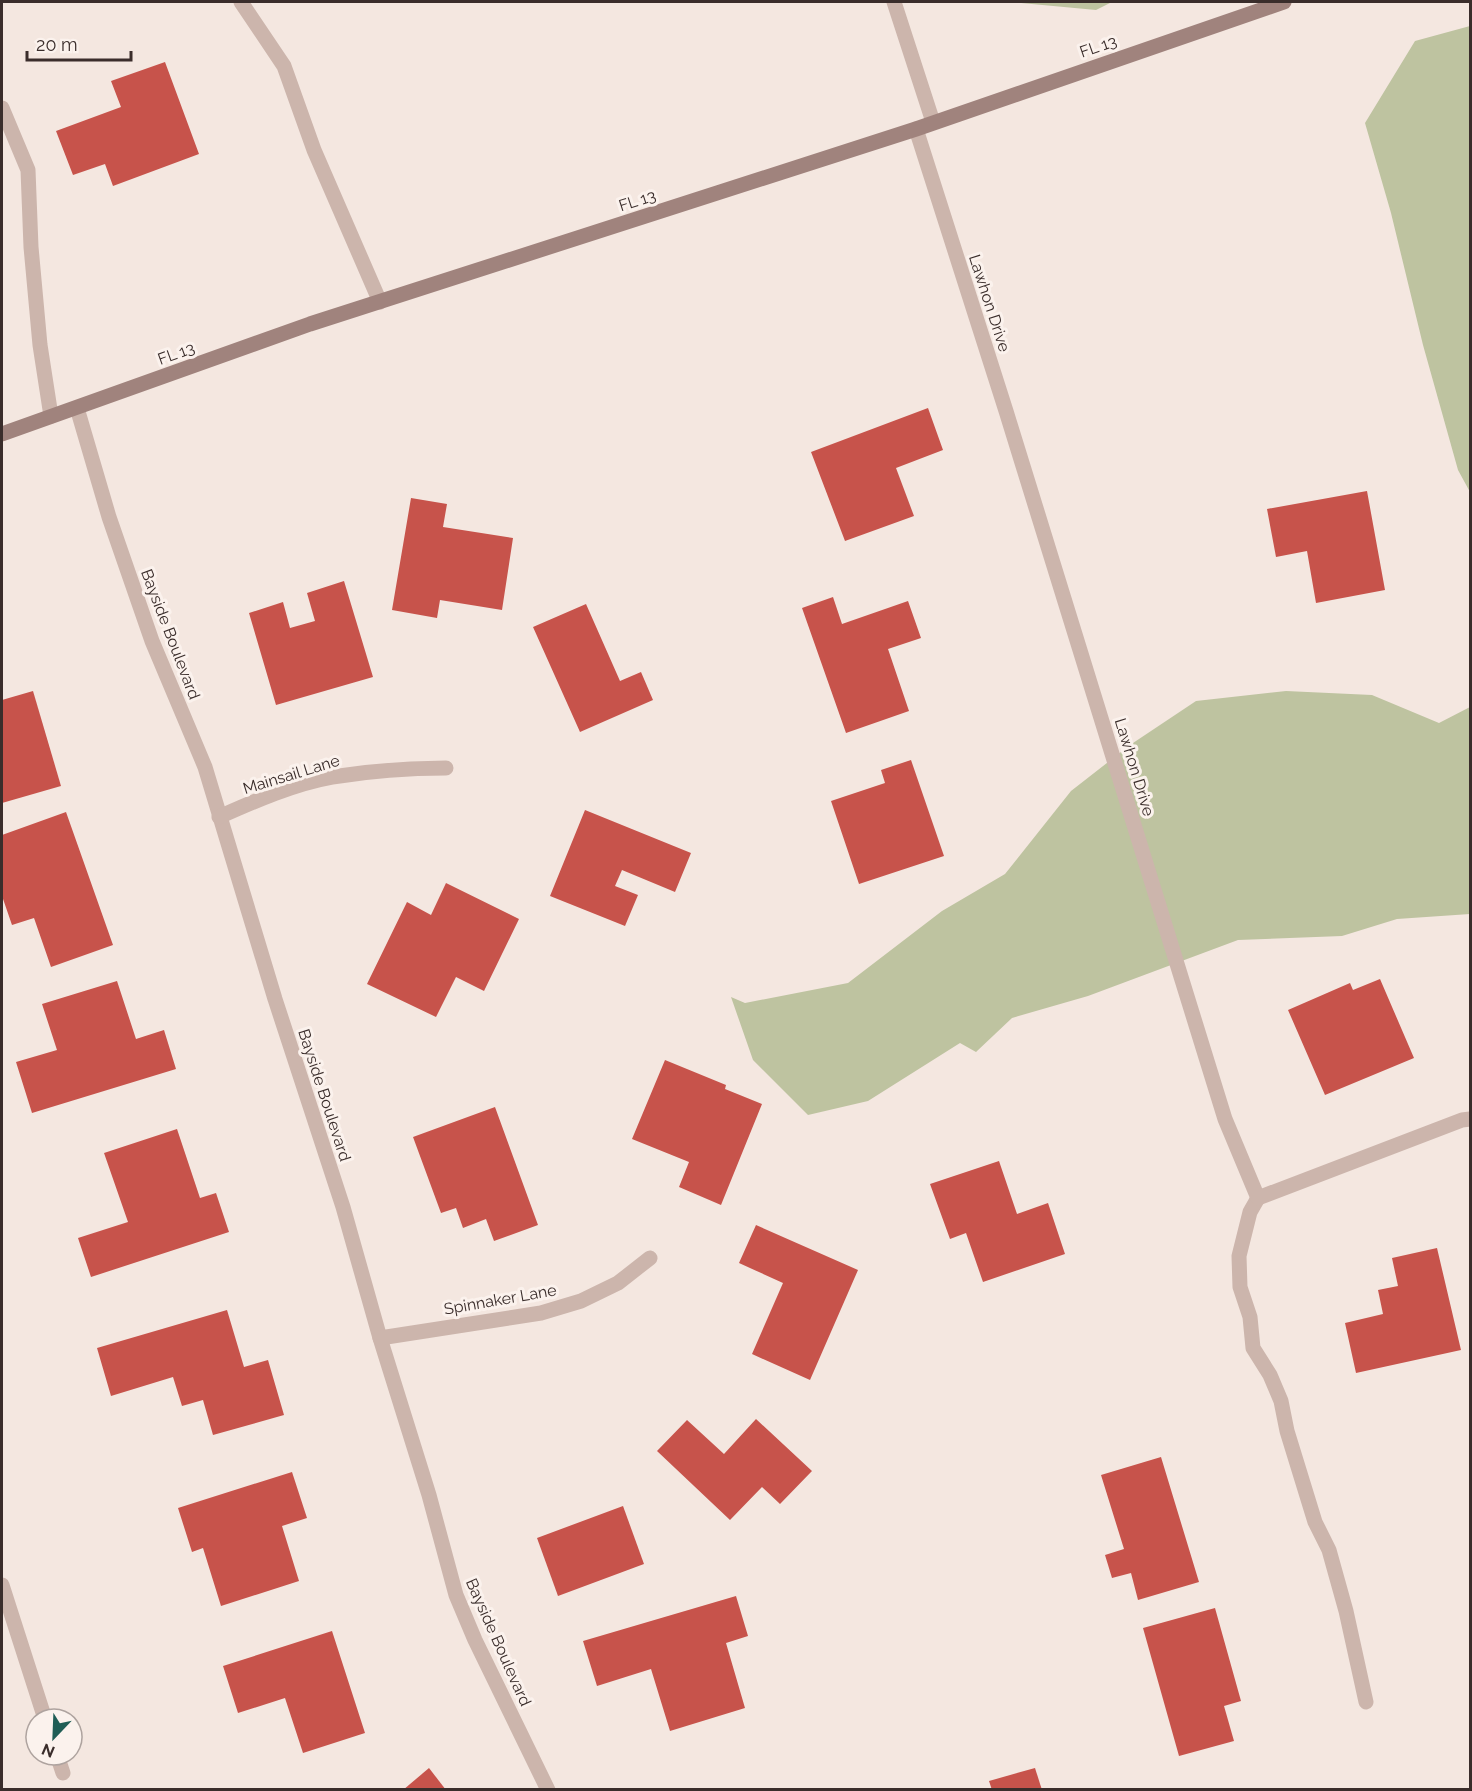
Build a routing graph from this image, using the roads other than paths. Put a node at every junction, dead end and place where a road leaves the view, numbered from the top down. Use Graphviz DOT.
graph roads {
  1 [pos="241,2"];
  2 [pos="894,2"];
  3 [pos="1284,2"];
  4 [pos="2,108"];
  5 [pos="933,123"];
  6 [pos="916,129"];
  7 [pos="380,302"];
  8 [pos="77,408"];
  9 [pos="51,416"];
  10 [pos="2,434"];
  11 [pos="446,768"];
  12 [pos="219,817"];
  13 [pos="1470,1119"];
  14 [pos="1258,1198"];
  15 [pos="650,1258"];
  16 [pos="380,1338"];
  17 [pos="2,1585"];
  18 [pos="1366,1702"];
  19 [pos="41,1707"];
  20 [pos="61,1767"];
  21 [pos="63,1773"];
  22 [pos="548,1790"];
  1 -- 7 [label="street"];
  2 -- 5 [label="street"];
  3 -- 5 [label="main road, FL 13"];
  4 -- 9 [label="street"];
  5 -- 6 [label="main road, FL 13"];
  6 -- 7 [label="main road, FL 13"];
  6 -- 14 [label="street, Lawhon Drive"];
  7 -- 8 [label="main road, FL 13"];
  8 -- 9 [label="main road, FL 13"];
  8 -- 12 [label="street, Bayside Boulevard"];
  9 -- 10 [label="main road, FL 13"];
  11 -- 12 [label="street, Mainsail Lane"];
  12 -- 16 [label="street, Bayside Boulevard"];
  13 -- 14 [label="street"];
  14 -- 18 [label="street"];
  15 -- 16 [label="street, Spinnaker Lane"];
  16 -- 22 [label="street, Bayside Boulevard"];
  17 -- 19 [label="street"];
  20 -- 21 [label="street"];
}
